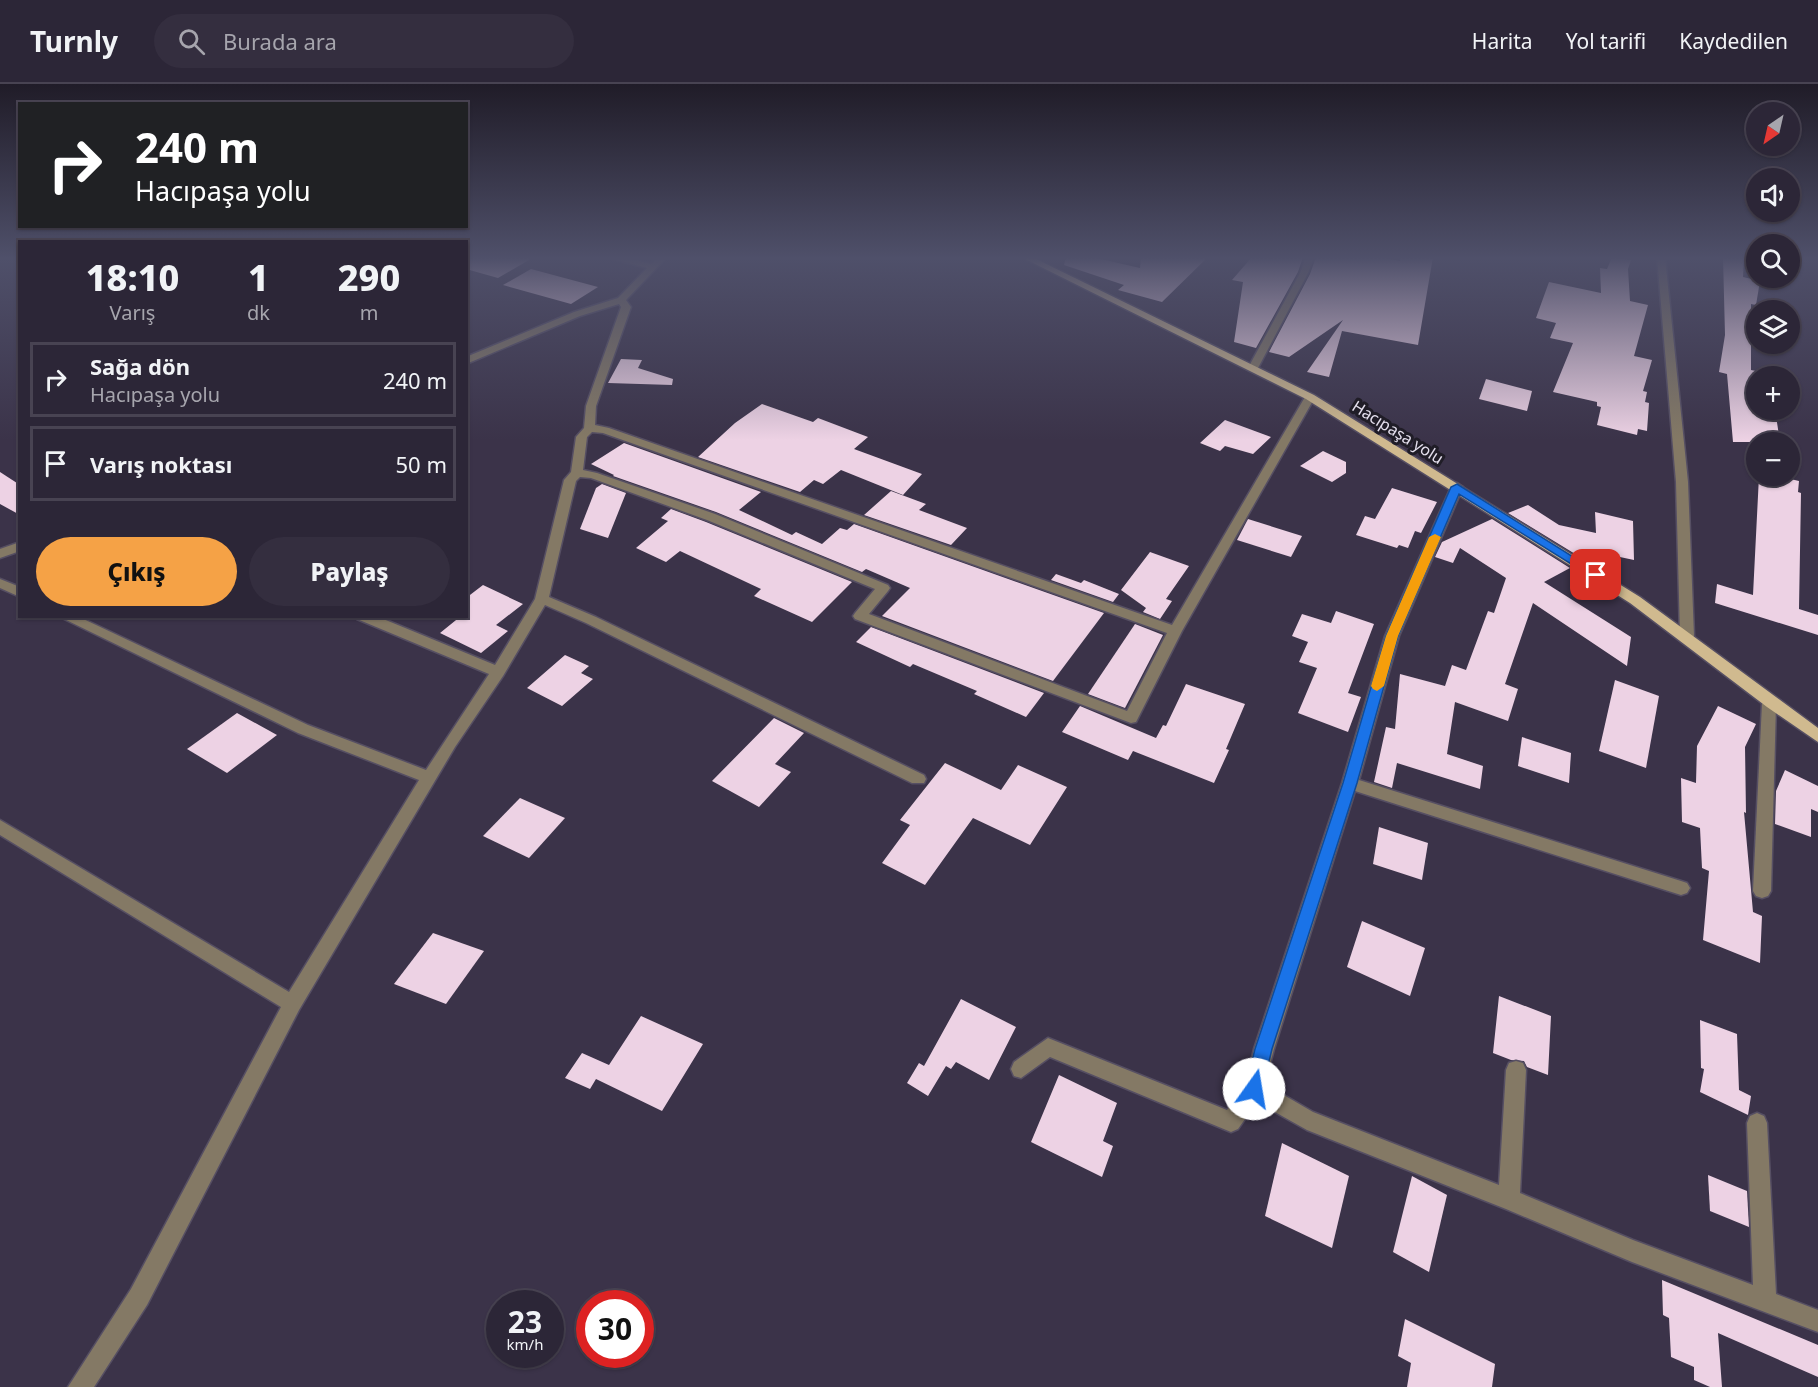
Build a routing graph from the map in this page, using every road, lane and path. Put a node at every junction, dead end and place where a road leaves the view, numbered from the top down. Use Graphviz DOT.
graph roads {
  1 [pos="569,318"];
  2 [pos="622,318"];
  3 [pos="1150,318"];
  4 [pos="1280,318"];
  5 [pos="1667,318"];
  6 [pos="468,360"];
  7 [pos="1253,368"];
  8 [pos="1310,397"];
  9 [pos="589,428"];
  10 [pos="577,473"];
  11 [pos="1457,487"];
  12 [pos="18,547"];
  13 [pos="0,554"];
  14 [pos="0,584"];
  15 [pos="18,592"];
  16 [pos="542,598"];
  17 [pos="68,618"];
  18 [pos="367,618"];
  19 [pos="1175,631"];
  20 [pos="1687,636"];
  21 [pos="498,672"];
  22 [pos="1769,704"];
  23 [pos="1818,736"];
  24 [pos="430,778"];
  25 [pos="918,780"];
  26 [pos="1350,783"];
  27 [pos="0,827"];
  28 [pos="1681,888"];
  29 [pos="1762,891"];
  30 [pos="292,1004"];
  31 [pos="1021,1069"];
  32 [pos="1516,1070"];
  33 [pos="1254,1089"];
  34 [pos="1757,1124"];
  35 [pos="1509,1199"];
  36 [pos="1765,1300"];
  37 [pos="1818,1321"];
  38 [pos="80,1387"];
  1 -- 6 [label="street"];
  2 -- 9 [label="street"];
  3 -- 7 [label="main road, Hacıpaşa yolu"];
  4 -- 7 [label="street"];
  5 -- 20 [label="street"];
  7 -- 8 [label="main road, Hacıpaşa yolu"];
  8 -- 11 [label="main road, Hacıpaşa yolu"];
  8 -- 19 [label="street"];
  9 -- 10 [label="street"];
  9 -- 19 [label="street"];
  10 -- 16 [label="street"];
  10 -- 19 [label="street"];
  11 -- 20 [label="main road, Hacıpaşa yolu"];
  11 -- 26 [label="street"];
  12 -- 13 [label="street"];
  14 -- 15 [label="street"];
  16 -- 21 [label="street"];
  16 -- 25 [label="street"];
  17 -- 24 [label="street"];
  18 -- 21 [label="street"];
  20 -- 22 [label="main road, Hacıpaşa yolu"];
  21 -- 24 [label="street"];
  22 -- 23 [label="main road, Hacıpaşa yolu"];
  22 -- 29 [label="street"];
  24 -- 30 [label="street"];
  26 -- 28 [label="street"];
  26 -- 33 [label="street"];
  27 -- 30 [label="street"];
  30 -- 38 [label="street"];
  31 -- 33 [label="street"];
  32 -- 35 [label="street"];
  33 -- 35 [label="street"];
  34 -- 36 [label="street"];
  35 -- 36 [label="street"];
  36 -- 37 [label="street"];
}
